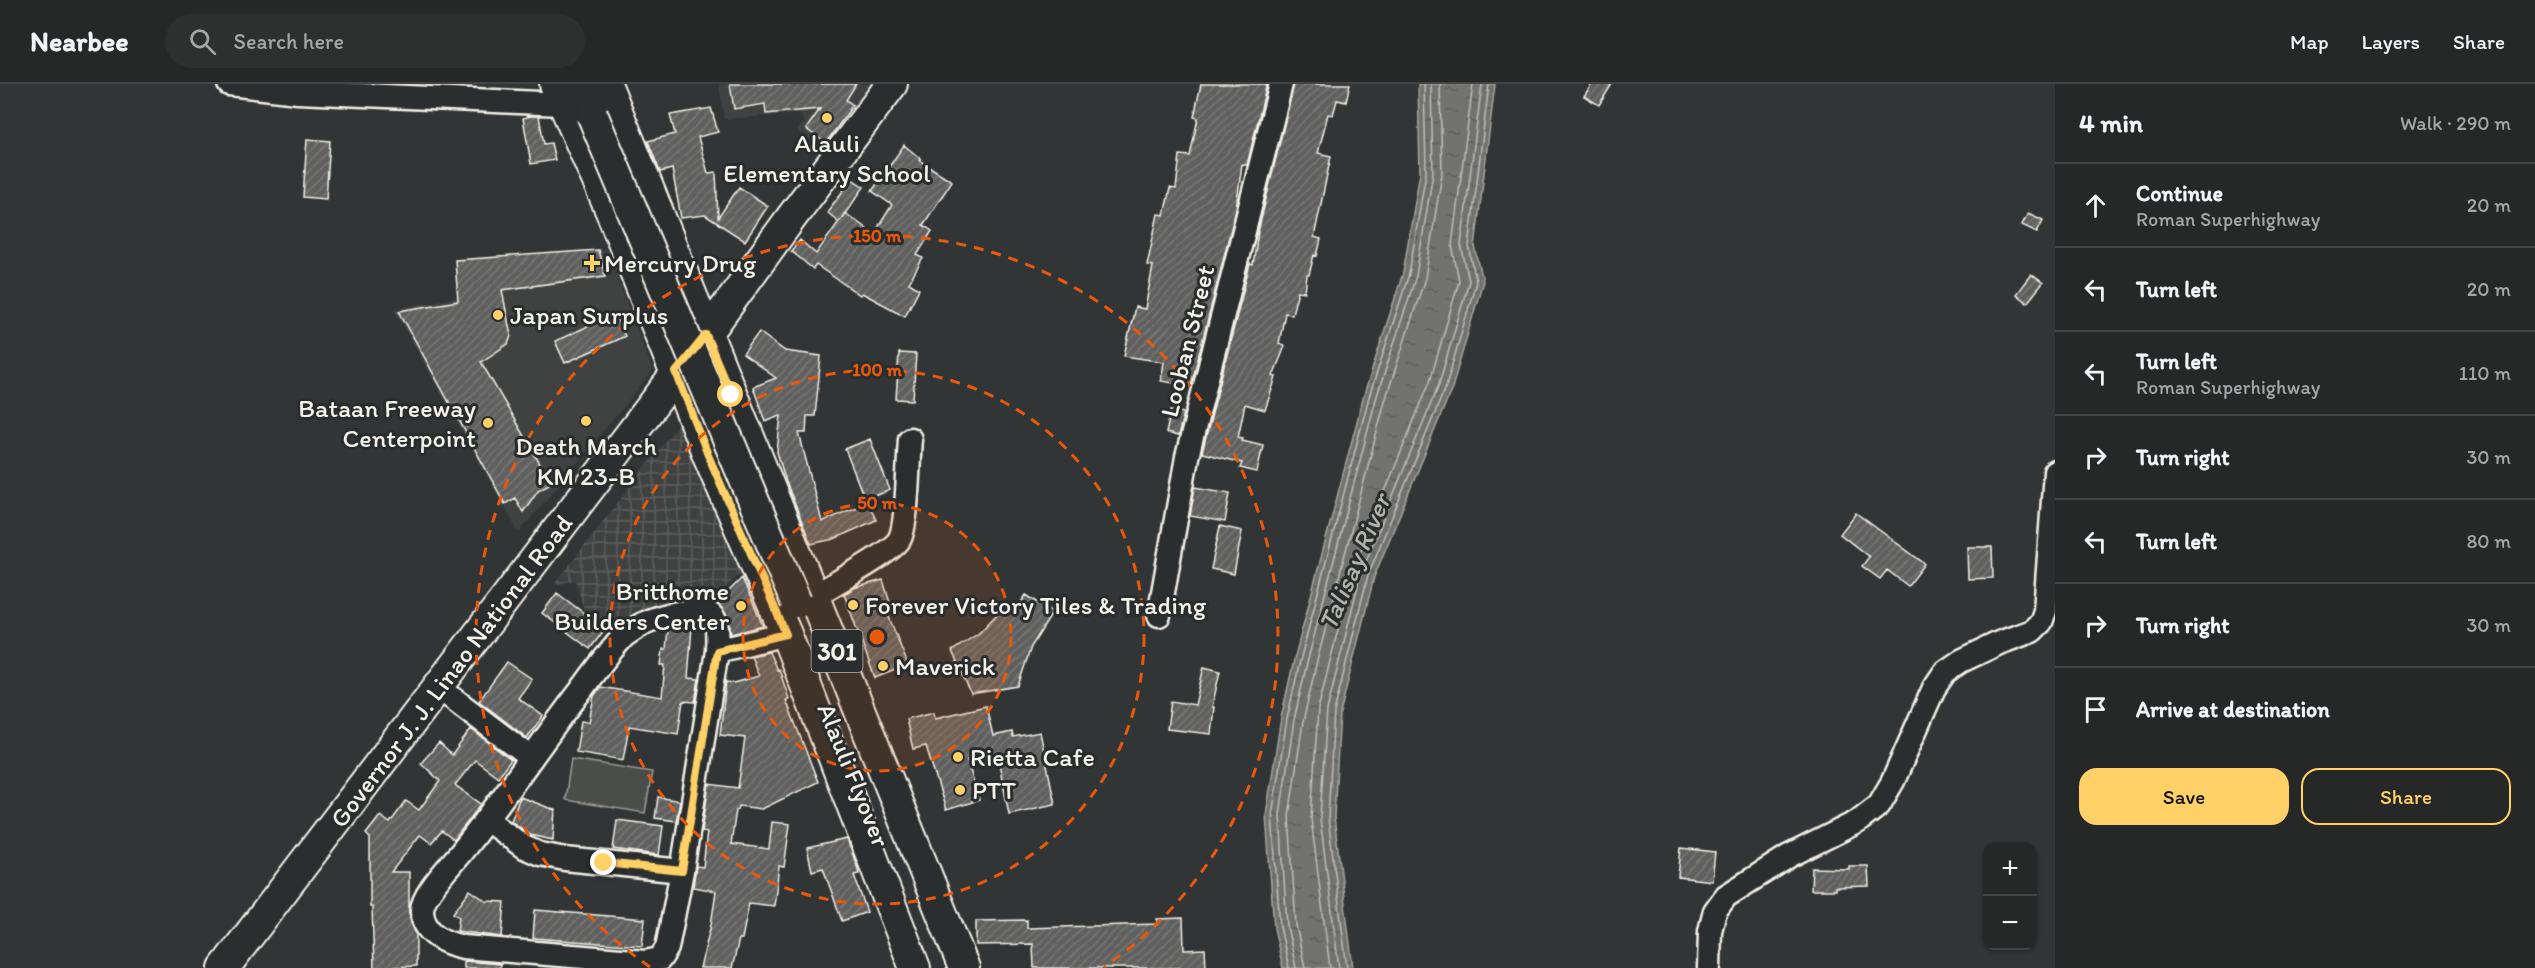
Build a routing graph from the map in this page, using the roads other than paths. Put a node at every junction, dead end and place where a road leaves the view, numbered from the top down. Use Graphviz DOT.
graph roads {
  1 [pos="229,84"];
  2 [pos="606,84"];
  3 [pos="892,84"];
  4 [pos="1281,84"];
  5 [pos="572,98"];
  6 [pos="706,335"];
  7 [pos="676,372"];
  8 [pos="910,439"];
  9 [pos="2055,472"];
  10 [pos="798,601"];
  11 [pos="1159,615"];
  12 [pos="786,634"];
  13 [pos="717,651"];
  14 [pos="438,687"];
  15 [pos="530,757"];
  16 [pos="487,820"];
  17 [pos="682,871"];
  18 [pos="224,968"];
  19 [pos="915,968"];
  20 [pos="933,968"];
  21 [pos="947,968"];
  22 [pos="964,968"];
  23 [pos="1709,968"];
  1 -- 5 [label="street"];
  2 -- 6 [label="main road, 301"];
  3 -- 6 [label="main road, Governor J. J. Linao National Road"];
  4 -- 11 [label="street, Looban Street"];
  5 -- 7 [label="main road, 301"];
  5 -- 10 [label="main road, Alauli Flyover, bridge"];
  6 -- 7 [label="main road, Governor J. J. Linao National Road"];
  6 -- 10 [label="main road, 301"];
  7 -- 12 [label="main road, 301"];
  7 -- 14 [label="main road, Governor J. J. Linao National Road"];
  8 -- 10 [label="street"];
  9 -- 23 [label="street"];
  10 -- 20 [label="main road, Alauli Flyover"];
  10 -- 21 [label="main road, Alauli Flyover"];
  10 -- 22 [label="main road, 301"];
  12 -- 13 [label="street"];
  12 -- 19 [label="main road, 301"];
  13 -- 15 [label="street"];
  13 -- 17 [label="street"];
  14 -- 15 [label="street"];
  14 -- 18 [label="main road, Governor J. J. Linao National Road"];
  15 -- 16 [label="street"];
  16 -- 17 [label="street"];
  16 -- 17 [label="street"];
}
